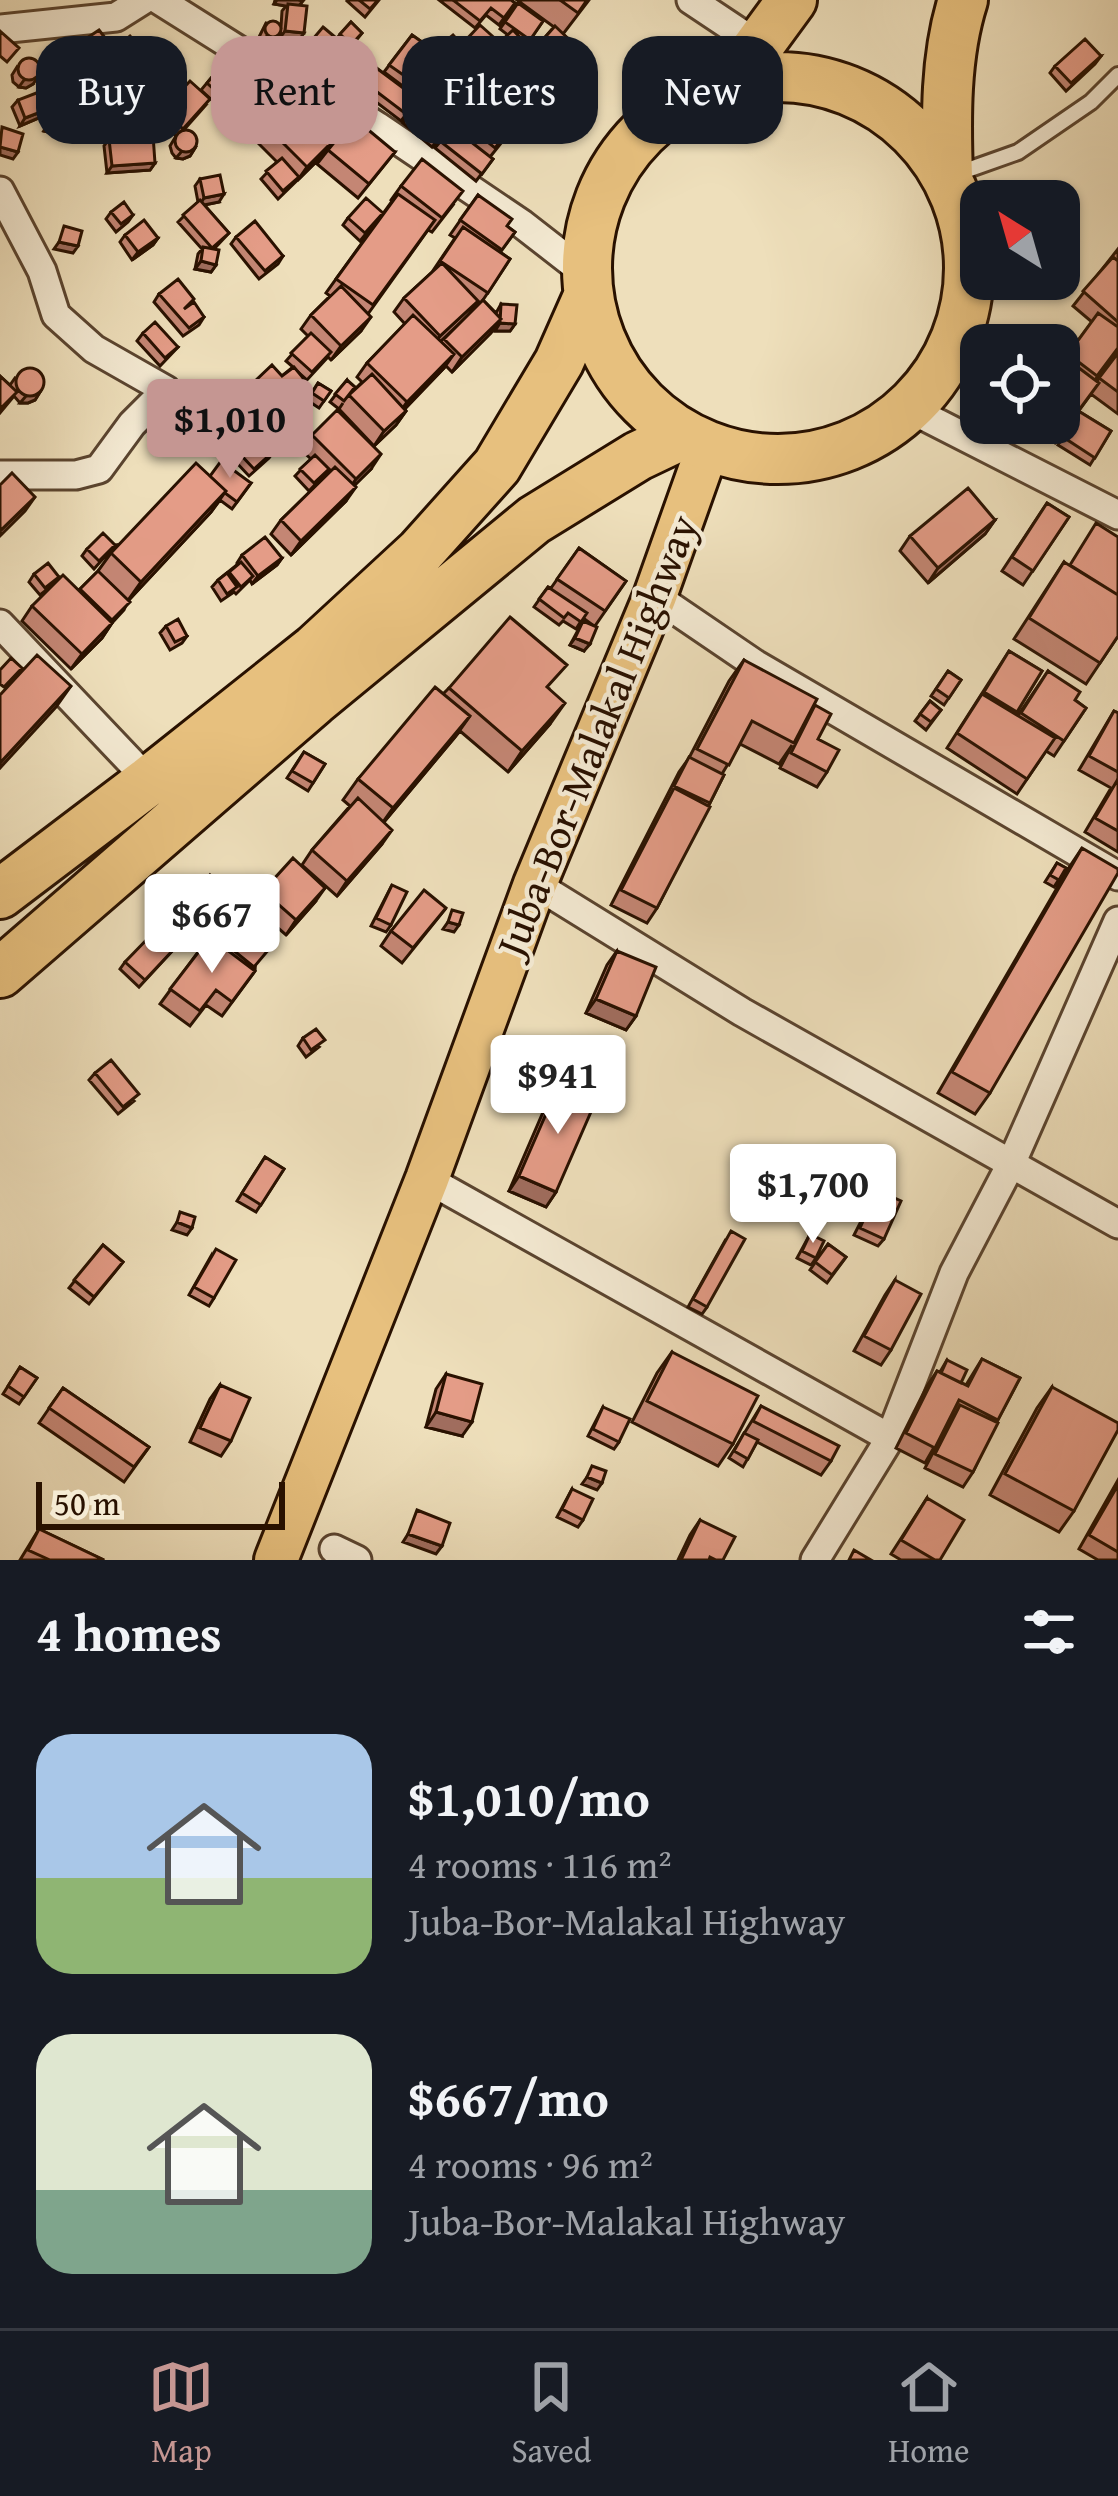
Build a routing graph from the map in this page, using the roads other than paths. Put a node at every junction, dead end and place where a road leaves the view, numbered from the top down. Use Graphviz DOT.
graph roads {
  1 [pos="143,0"];
  2 [pos="159,0"];
  3 [pos="691,0"];
  4 [pos="792,0"];
  5 [pos="963,0"];
  6 [pos="0,29"];
  7 [pos="722,36"];
  8 [pos="766,36"];
  9 [pos="1118,75"];
  10 [pos="783,77"];
  11 [pos="633,144"];
  12 [pos="947,177"];
  13 [pos="0,190"];
  14 [pos="586,287"];
  15 [pos="912,410"];
  16 [pos="695,441"];
  17 [pos="0,475"];
  18 [pos="1118,514"];
  19 [pos="655,596"];
  20 [pos="0,624"];
  21 [pos="149,781"];
  22 [pos="1118,876"];
  23 [pos="535,884"];
  24 [pos="0,894"];
  25 [pos="1118,921"];
  26 [pos="0,973"];
  27 [pos="1011,1164"];
  28 [pos="427,1179"];
  29 [pos="1118,1224"];
  30 [pos="890,1438"];
  31 [pos="276,1560"];
  32 [pos="815,1560"];
  1 -- 6 [label="street"];
  2 -- 14 [label="street"];
  3 -- 7 [label="street"];
  4 -- 8 [label="highway"];
  5 -- 12 [label="highway"];
  9 -- 12 [label="lane"];
  10 -- 12 [label="highway"];
  11 -- 14 [label="highway"];
  12 -- 15 [label="highway"];
  13 -- 17 [label="street"];
  14 -- 16 [label="highway"];
  14 -- 21 [label="highway"];
  15 -- 16 [label="highway"];
  15 -- 18 [label="street"];
  16 -- 19 [label="main road, Juba-Bor-Malakal Highway"];
  16 -- 26 [label="highway, Juba-Bor-Malakal Highway"];
  19 -- 22 [label="street"];
  19 -- 23 [label="main road, Juba-Bor-Malakal Highway"];
  20 -- 21 [label="street"];
  21 -- 24 [label="highway"];
  23 -- 27 [label="street"];
  23 -- 28 [label="main road, Juba-Bor-Malakal Highway"];
  25 -- 27 [label="street"];
  27 -- 29 [label="street"];
  27 -- 30 [label="street"];
  28 -- 30 [label="street"];
  28 -- 31 [label="main road, Juba-Bor-Malakal Highway"];
  30 -- 32 [label="street"];
}
